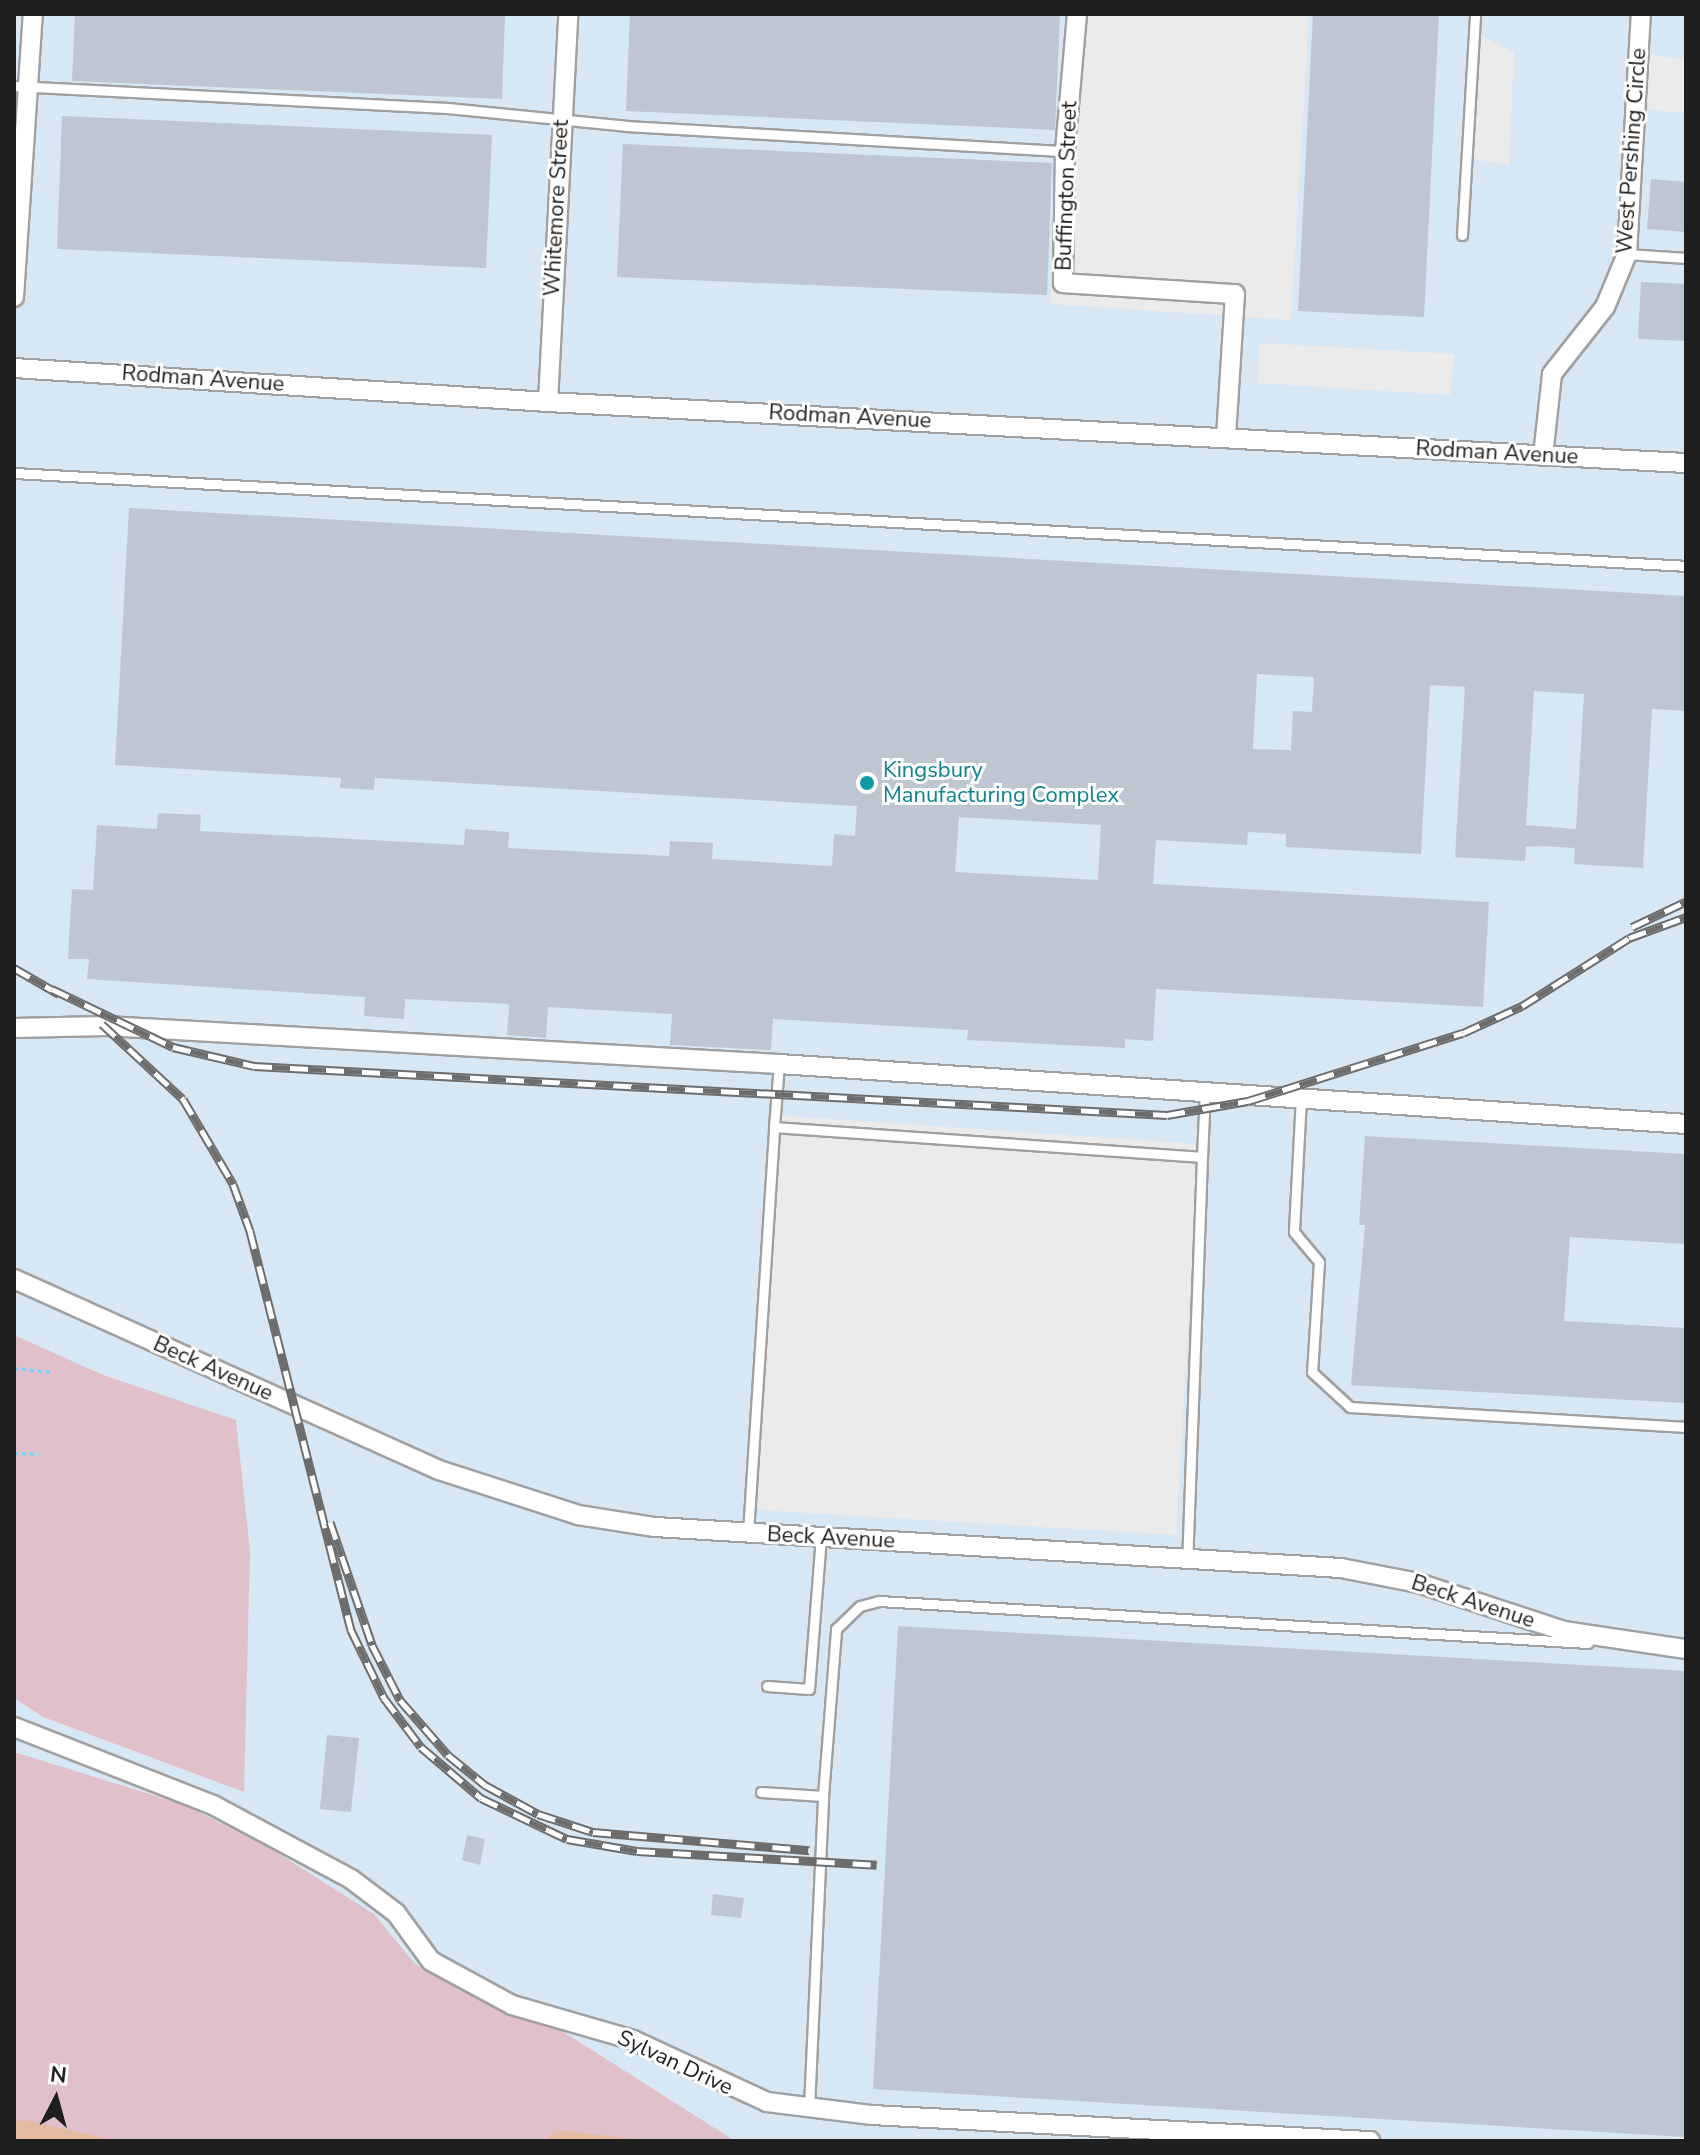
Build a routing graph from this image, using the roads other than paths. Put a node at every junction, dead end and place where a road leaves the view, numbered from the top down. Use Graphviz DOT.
graph roads {
  1 [pos="33,14"];
  2 [pos="568,14"];
  3 [pos="1077,14"];
  4 [pos="1475,14"];
  5 [pos="1641,14"];
  6 [pos="21,86"];
  7 [pos="562,116"];
  8 [pos="1065,151"];
  9 [pos="1462,235"];
  10 [pos="1627,254"];
  11 [pos="1686,258"];
  12 [pos="14,297"];
  13 [pos="14,368"];
  14 [pos="548,402"];
  15 [pos="1226,437"];
  16 [pos="1543,456"];
  17 [pos="1686,463"];
  18 [pos="14,473"];
  19 [pos="1686,566"];
  20 [pos="14,1028"];
  21 [pos="779,1064"];
  22 [pos="1205,1091"];
  23 [pos="1301,1097"];
  24 [pos="1686,1124"];
  25 [pos="774,1127"];
  26 [pos="1202,1157"];
  27 [pos="14,1279"];
  28 [pos="1686,1427"];
  29 [pos="748,1533"];
  30 [pos="821,1537"];
  31 [pos="1187,1558"];
  32 [pos="1643,1646"];
  33 [pos="1686,1649"];
  34 [pos="767,1686"];
  35 [pos="14,1727"];
  36 [pos="761,1792"];
  37 [pos="823,1796"];
  38 [pos="809,2110"];
  39 [pos="1370,2141"];
  1 -- 6 [label="street"];
  2 -- 7 [label="street, Whitemore Street"];
  3 -- 8 [label="street, Buffington Street"];
  4 -- 9 [label="lane"];
  5 -- 10 [label="street, West Pershing Circle"];
  6 -- 7 [label="lane"];
  6 -- 12 [label="street"];
  7 -- 8 [label="lane"];
  7 -- 14 [label="street, Whitemore Street"];
  8 -- 15 [label="street, Buffington Street"];
  10 -- 11 [label="lane"];
  10 -- 16 [label="street, West Pershing Circle"];
  13 -- 14 [label="street, Rodman Avenue"];
  14 -- 15 [label="street, Rodman Avenue"];
  15 -- 16 [label="street, Rodman Avenue"];
  16 -- 17 [label="street, Rodman Avenue"];
  18 -- 19 [label="lane"];
  20 -- 21 [label="street"];
  21 -- 22 [label="street"];
  21 -- 25 [label="lane"];
  22 -- 23 [label="street"];
  22 -- 26 [label="lane"];
  23 -- 24 [label="street"];
  23 -- 28 [label="lane"];
  25 -- 26 [label="lane"];
  25 -- 29 [label="lane"];
  26 -- 31 [label="lane"];
  27 -- 29 [label="street, Beck Avenue"];
  29 -- 30 [label="street, Beck Avenue"];
  30 -- 31 [label="street, Beck Avenue"];
  30 -- 34 [label="lane"];
  31 -- 32 [label="street, Beck Avenue"];
  32 -- 33 [label="street, Beck Avenue"];
  32 -- 37 [label="lane"];
  35 -- 38 [label="street, Sylvan Drive"];
  36 -- 37 [label="lane"];
  37 -- 38 [label="lane"];
  38 -- 39 [label="street, Sylvan Drive"];
}
